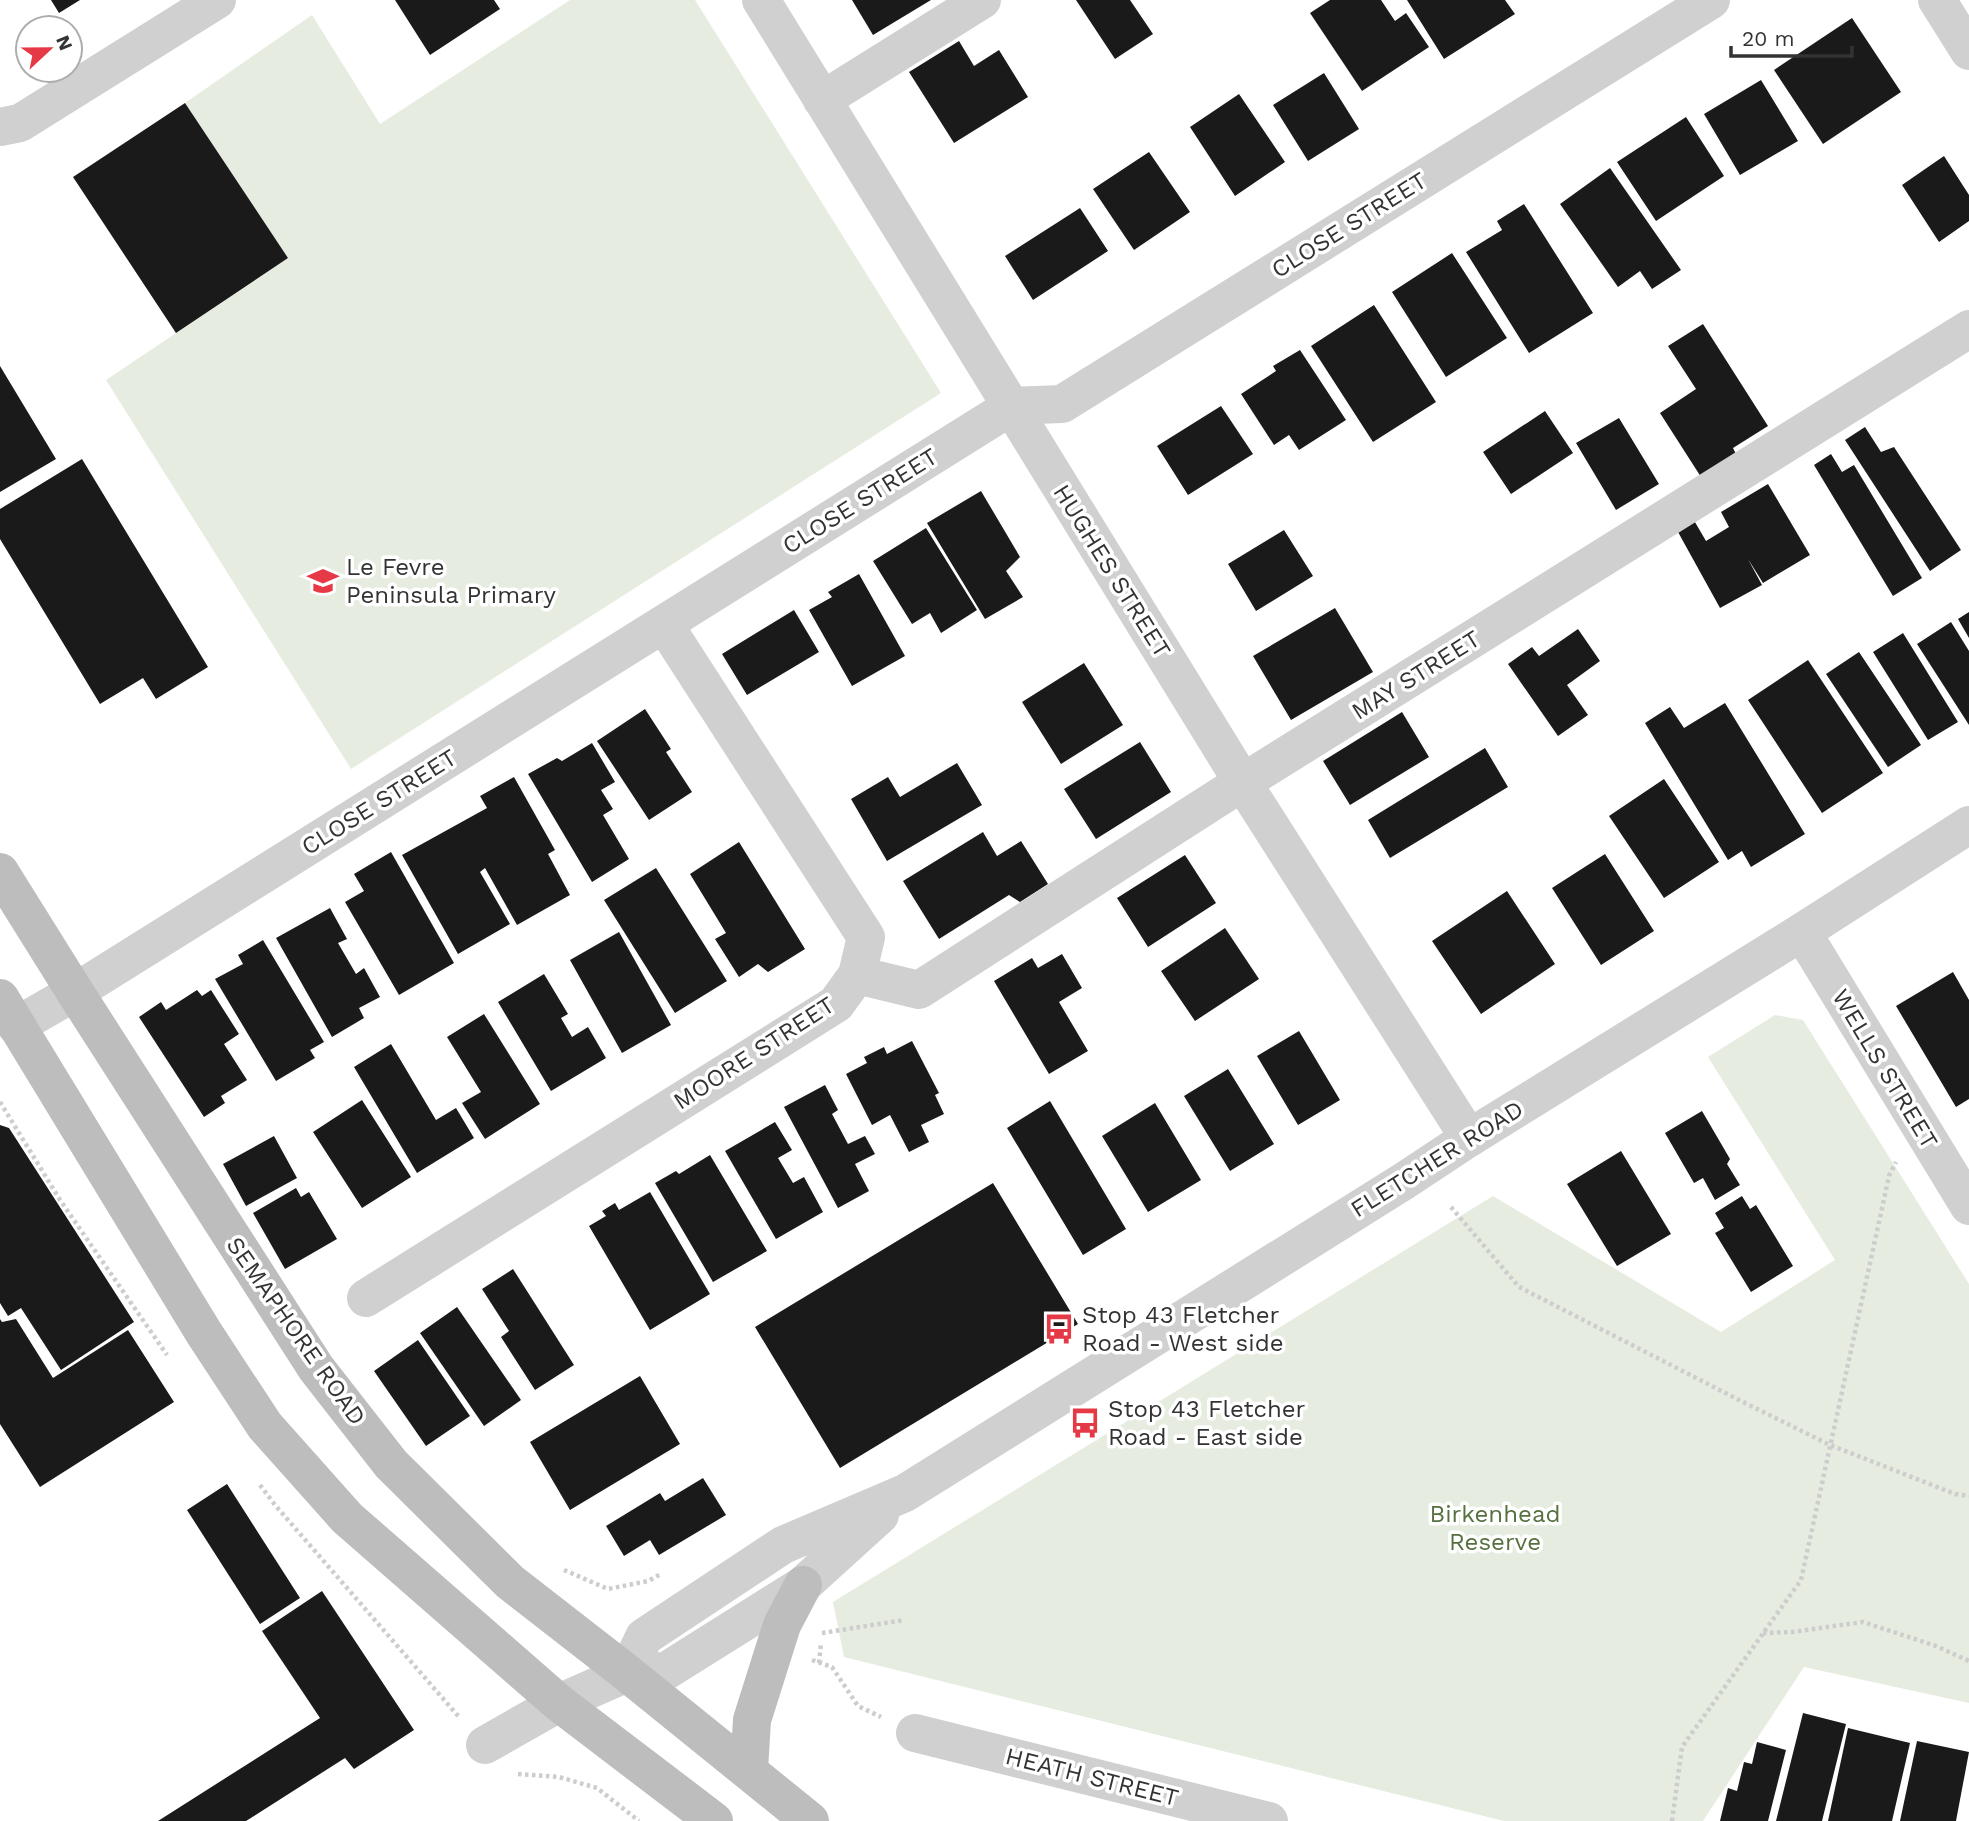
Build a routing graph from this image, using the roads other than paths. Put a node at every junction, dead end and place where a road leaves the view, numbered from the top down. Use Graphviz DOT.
graph roads {
  1 [pos="217,0"];
  2 [pos="761,0"];
  3 [pos="982,0"];
  4 [pos="1711,0"];
  5 [pos="1937,0"];
  6 [pos="1969,51"];
  7 [pos="822,100"];
  8 [pos="0,127"];
  9 [pos="1969,329"];
  10 [pos="1012,406"];
  11 [pos="664,624"];
  12 [pos="1242,783"];
  13 [pos="1969,825"];
  14 [pos="0,872"];
  15 [pos="1801,932"];
  16 [pos="857,975"];
  17 [pos="75,992"];
  18 [pos="8,1012"];
  19 [pos="1469,1138"];
  20 [pos="1969,1206"];
  21 [pos="366,1298"];
  22 [pos="905,1493"];
  23 [pos="803,1585"];
  24 [pos="627,1673"];
  25 [pos="559,1703"];
  26 [pos="915,1733"];
  27 [pos="485,1745"];
  28 [pos="749,1770"];
  29 [pos="714,1821"];
  30 [pos="810,1821"];
  31 [pos="1269,1821"];
  1 -- 8 [label="street"];
  2 -- 7 [label="street, HUGHES STREET"];
  3 -- 7 [label="street"];
  4 -- 10 [label="street, CLOSE STREET"];
  5 -- 6 [label="street"];
  7 -- 10 [label="street, HUGHES STREET"];
  9 -- 12 [label="street, MAY STREET"];
  10 -- 11 [label="street, CLOSE STREET"];
  10 -- 12 [label="street, HUGHES STREET"];
  11 -- 16 [label="street, MOORE STREET"];
  11 -- 17 [label="street, CLOSE STREET"];
  12 -- 16 [label="street, MAY STREET"];
  12 -- 19 [label="street, HUGHES STREET"];
  13 -- 15 [label="street, FLETCHER ROAD"];
  14 -- 17 [label="main road, SEMAPHORE ROAD"];
  15 -- 19 [label="street, FLETCHER ROAD"];
  15 -- 20 [label="street, WELLS STREET"];
  16 -- 21 [label="street, MOORE STREET"];
  17 -- 18 [label="street, CLOSE STREET"];
  17 -- 24 [label="main road, SEMAPHORE ROAD"];
  18 -- 25 [label="main road"];
  19 -- 22 [label="street, FLETCHER ROAD"];
  22 -- 23 [label="street, FLETCHER ROAD"];
  22 -- 24 [label="street, FLETCHER ROAD"];
  23 -- 24 [label="street, FLETCHER ROAD"];
  23 -- 28 [label="main road"];
  24 -- 25 [label="street, FLETCHER ROAD"];
  24 -- 28 [label="main road, SEMAPHORE ROAD"];
  25 -- 27 [label="street, FLETCHER ROAD"];
  25 -- 29 [label="main road"];
  26 -- 31 [label="street, HEATH STREET"];
  28 -- 30 [label="main road, SEMAPHORE ROAD"];
}
